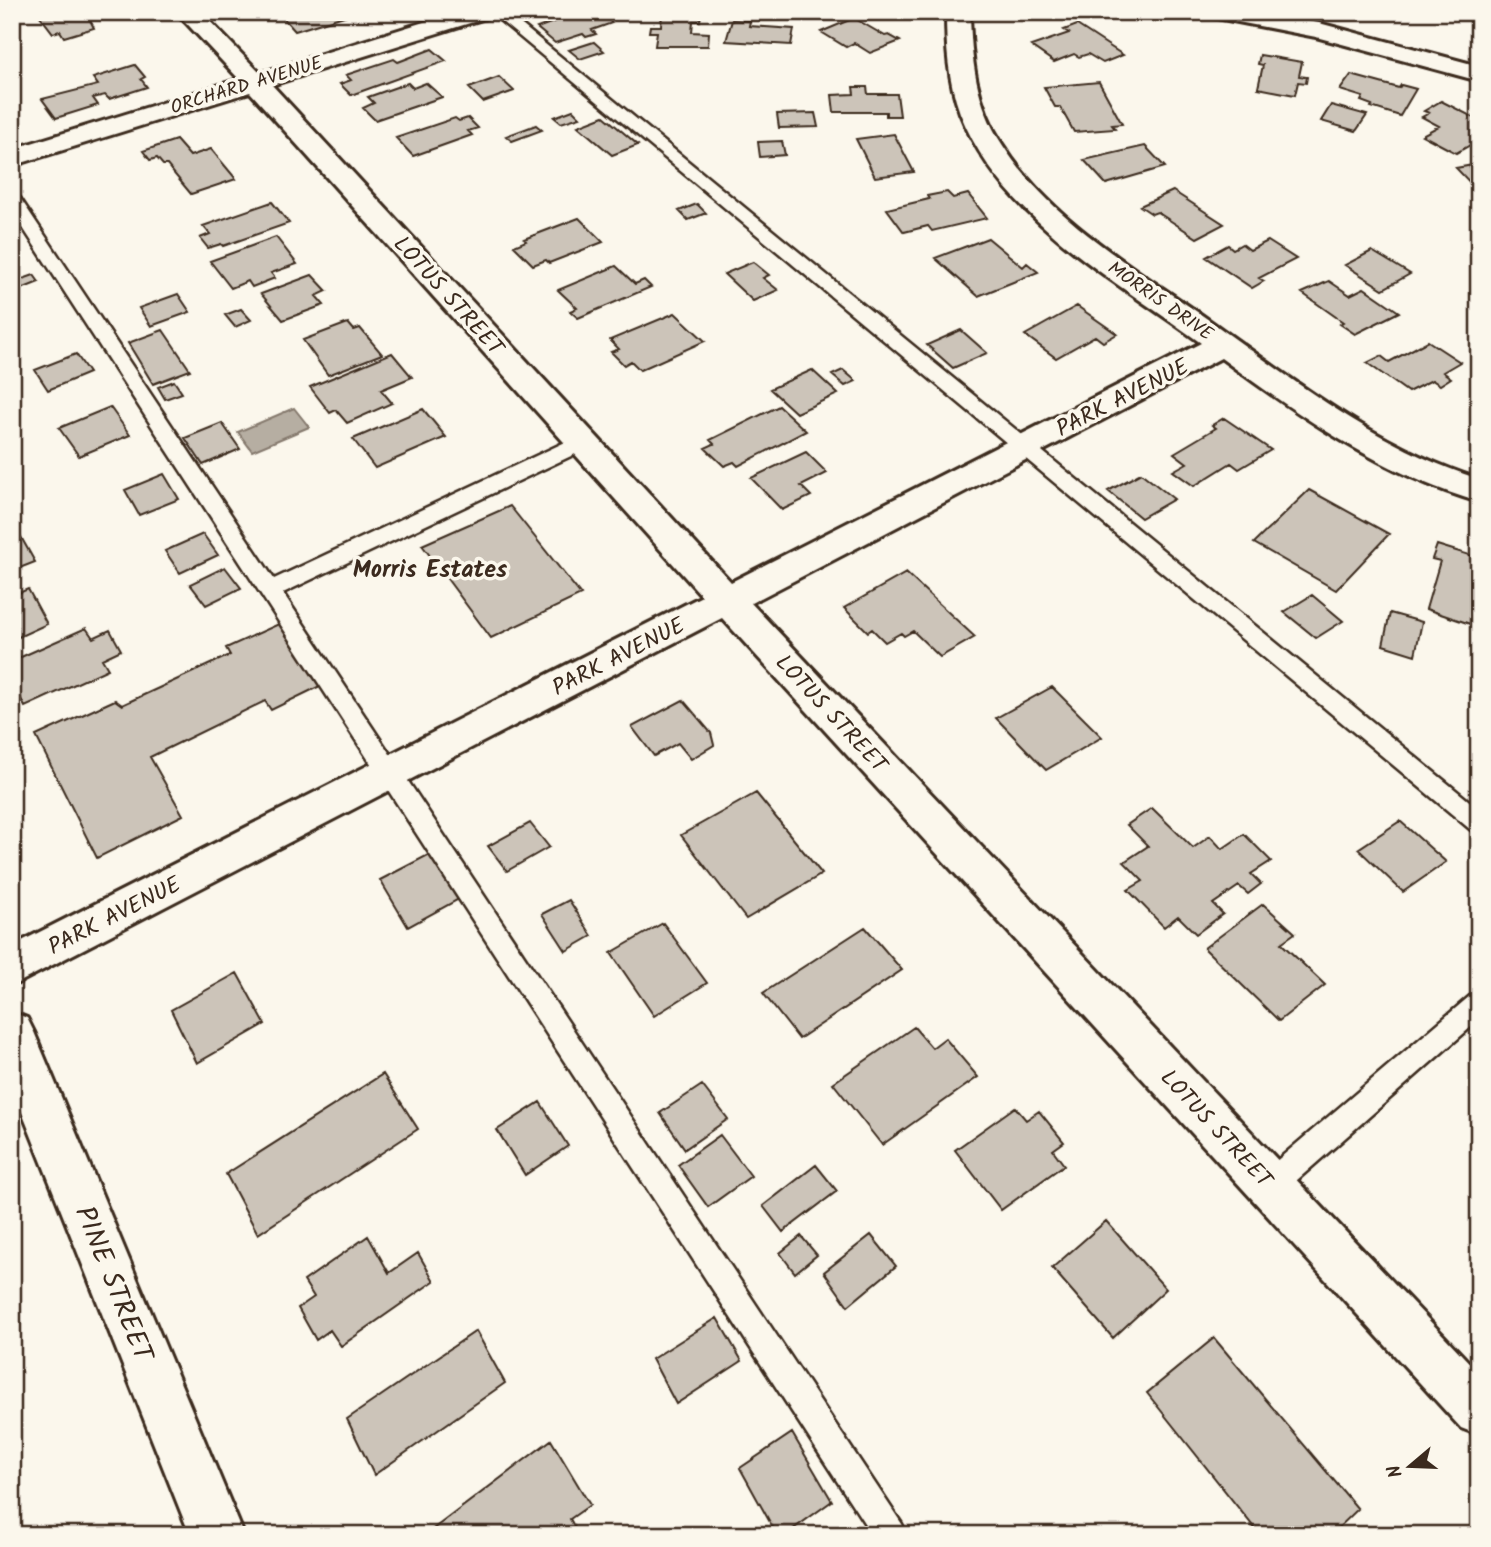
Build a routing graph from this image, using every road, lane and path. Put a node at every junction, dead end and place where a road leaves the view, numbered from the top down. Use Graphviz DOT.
graph roads {
  1 [pos="188,12"];
  2 [pos="481,12"];
  3 [pos="497,12"];
  4 [pos="958,12"];
  5 [pos="1220,12"];
  6 [pos="1479,74"];
  7 [pos="254,81"];
  8 [pos="12,158"];
  9 [pos="12,198"];
  10 [pos="1224,344"];
  11 [pos="583,442"];
  12 [pos="1026,446"];
  13 [pos="1479,491"];
  14 [pos="270,590"];
  15 [pos="727,601"];
  16 [pos="390,773"];
  17 [pos="1479,823"];
  18 [pos="12,967"];
  19 [pos="1479,1003"];
  20 [pos="12,1032"];
  21 [pos="1270,1185"];
  22 [pos="1479,1410"];
  23 [pos="217,1535"];
  24 [pos="891,1535"];
  1 -- 7 [label="street, LOTUS STREET"];
  2 -- 7 [label="street, ORCHARD AVENUE"];
  3 -- 12 [label="lane"];
  4 -- 10 [label="street, MORRIS DRIVE"];
  5 -- 6 [label="street"];
  7 -- 8 [label="street, ORCHARD AVENUE"];
  7 -- 11 [label="street, LOTUS STREET"];
  9 -- 14 [label="lane"];
  10 -- 12 [label="street, PARK AVENUE"];
  10 -- 13 [label="street, MORRIS DRIVE"];
  11 -- 14 [label="lane"];
  11 -- 15 [label="street, LOTUS STREET"];
  12 -- 15 [label="street, PARK AVENUE"];
  12 -- 17 [label="lane"];
  14 -- 16 [label="lane"];
  15 -- 16 [label="street, PARK AVENUE"];
  15 -- 21 [label="street, LOTUS STREET"];
  16 -- 18 [label="street, PARK AVENUE"];
  16 -- 24 [label="lane"];
  19 -- 21 [label="lane"];
  20 -- 23 [label="street, PINE STREET"];
  21 -- 22 [label="street, LOTUS STREET"];
}
